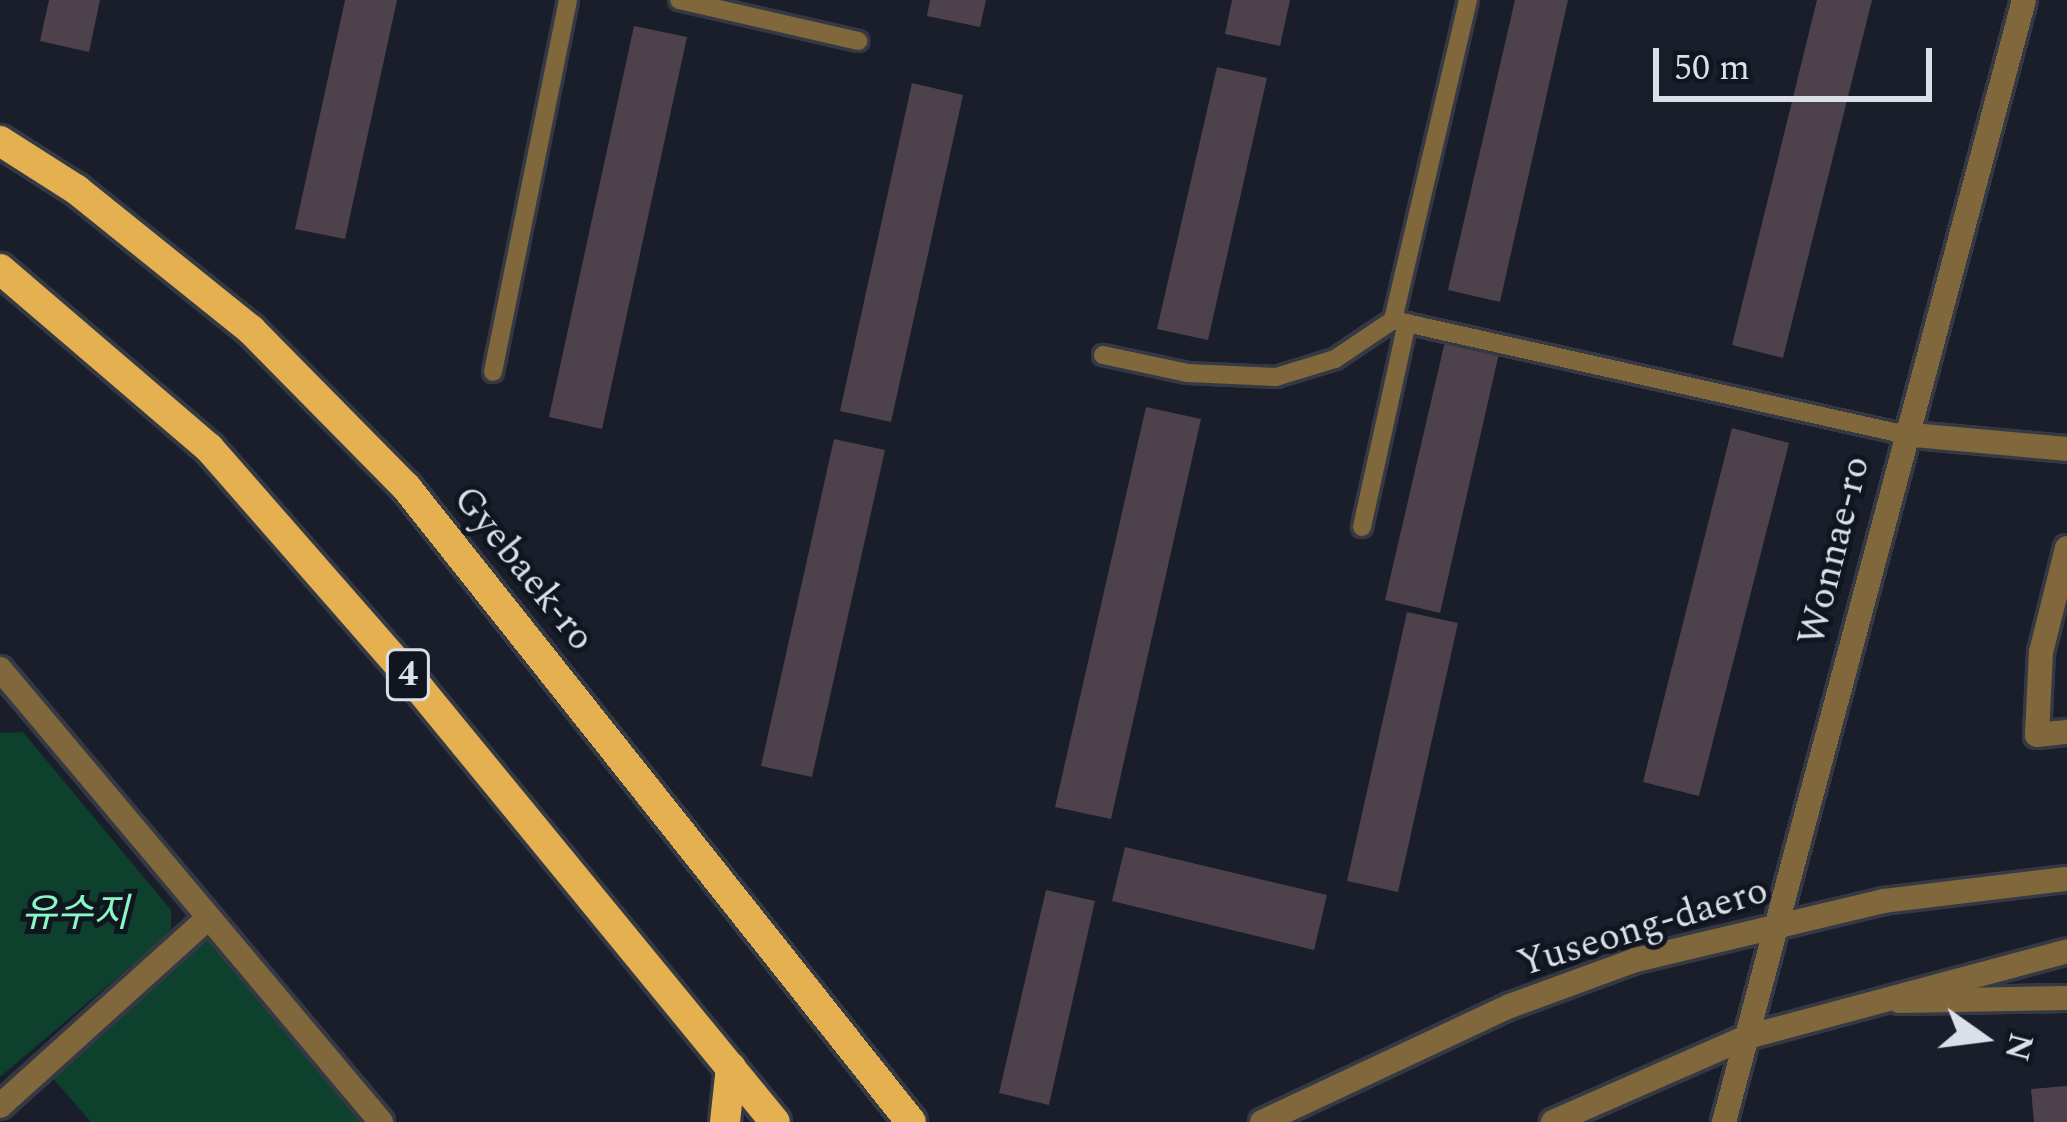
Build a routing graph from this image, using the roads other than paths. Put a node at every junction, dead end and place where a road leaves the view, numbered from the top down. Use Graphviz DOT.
graph roads {
  1 [pos="568,0"];
  2 [pos="679,0"];
  3 [pos="1468,0"];
  4 [pos="2024,0"];
  5 [pos="858,41"];
  6 [pos="0,141"];
  7 [pos="4,273"];
  8 [pos="1400,322"];
  9 [pos="1103,355"];
  10 [pos="493,372"];
  11 [pos="1903,434"];
  12 [pos="2067,449"];
  13 [pos="1363,527"];
  14 [pos="2067,548"];
  15 [pos="0,669"];
  16 [pos="2067,732"];
  17 [pos="2067,880"];
  18 [pos="208,918"];
  19 [pos="1778,923"];
  20 [pos="2067,951"];
  21 [pos="2067,998"];
  22 [pos="1861,1002"];
  23 [pos="1748,1037"];
  24 [pos="730,1067"];
  25 [pos="0,1106"];
  26 [pos="381,1122"];
  27 [pos="725,1122"];
  28 [pos="775,1122"];
  29 [pos="910,1122"];
  30 [pos="1262,1122"];
  31 [pos="1552,1122"];
  32 [pos="1724,1122"];
  1 -- 10 [label="lane"];
  2 -- 5 [label="lane"];
  3 -- 8 [label="lane"];
  4 -- 11 [label="street, Wonnae-ro"];
  6 -- 29 [label="main road, Gyebaek-ro"];
  7 -- 24 [label="main road, 4"];
  8 -- 9 [label="lane"];
  8 -- 11 [label="lane"];
  8 -- 13 [label="lane"];
  11 -- 12 [label="street"];
  11 -- 19 [label="street, Wonnae-ro"];
  14 -- 16 [label="street"];
  15 -- 18 [label="street"];
  17 -- 19 [label="street, Yuseong-daero"];
  18 -- 25 [label="street"];
  18 -- 26 [label="street"];
  19 -- 23 [label="street, Wonnae-ro"];
  19 -- 30 [label="street, Yuseong-daero"];
  20 -- 22 [label="street"];
  21 -- 22 [label="street"];
  22 -- 23 [label="street"];
  23 -- 31 [label="street"];
  23 -- 32 [label="street, Wonnae-ro"];
  24 -- 27 [label="main road"];
  24 -- 28 [label="main road, 4"];
}
